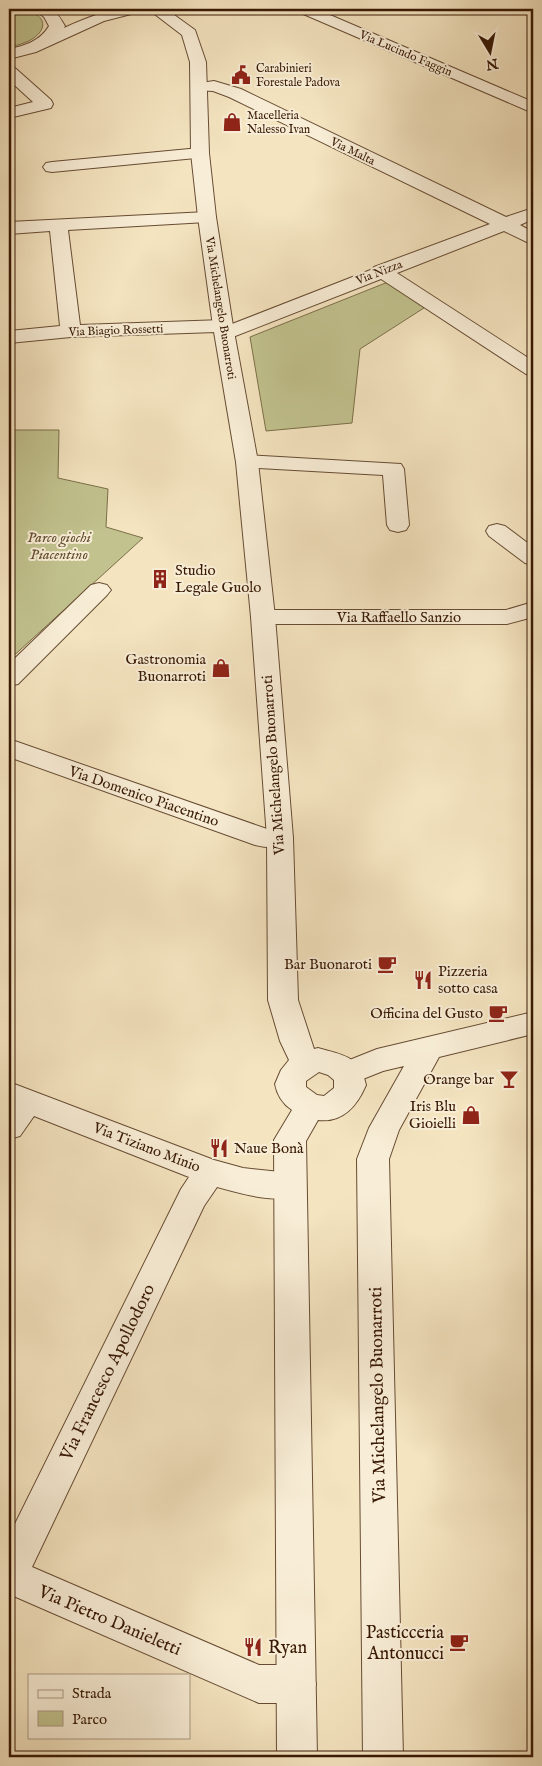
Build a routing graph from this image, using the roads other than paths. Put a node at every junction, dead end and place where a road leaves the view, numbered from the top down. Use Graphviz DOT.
graph roads {
  1 [pos="42,9"];
  2 [pos="134,9"];
  3 [pos="156,9"];
  4 [pos="306,10"];
  5 [pos="195,18"];
  6 [pos="189,33"];
  7 [pos="36,47"];
  8 [pos="9,54"];
  9 [pos="9,71"];
  10 [pos="200,86"];
  11 [pos="533,108"];
  12 [pos="9,113"];
  13 [pos="200,153"];
  14 [pos="52,167"];
  15 [pos="533,213"];
  16 [pos="207,218"];
  17 [pos="505,224"];
  18 [pos="58,225"];
  19 [pos="9,228"];
  20 [pos="533,239"];
  21 [pos="381,271"];
  22 [pos="224,330"];
  23 [pos="71,331"];
  24 [pos="9,337"];
  25 [pos="533,370"];
  26 [pos="247,462"];
  27 [pos="398,525"];
  28 [pos="497,531"];
  29 [pos="533,558"];
  30 [pos="99,590"];
  31 [pos="533,609"];
  32 [pos="263,617"];
  33 [pos="9,678"];
  34 [pos="9,748"];
  35 [pos="280,838"];
  36 [pos="533,1023"];
  37 [pos="430,1047"];
  38 [pos="306,1063"];
  39 [pos="348,1073"];
  40 [pos="18,1098"];
  41 [pos="310,1106"];
  42 [pos="9,1127"];
  43 [pos="210,1172"];
  44 [pos="290,1186"];
  45 [pos="9,1576"];
  46 [pos="296,1684"];
  47 [pos="297,1757"];
  48 [pos="383,1757"];
  1 -- 7 [label="street"];
  2 -- 7 [label="street"];
  3 -- 6 [label="street"];
  4 -- 11 [label="street, Via Lucindo Faggin"];
  5 -- 6 [label="street"];
  6 -- 10 [label="street, Via Michelangelo Buonarroti"];
  7 -- 8 [label="street"];
  9 -- 12 [label="street"];
  10 -- 13 [label="street, Via Michelangelo Buonarroti"];
  10 -- 17 [label="street, Via Malta"];
  13 -- 14 [label="street"];
  13 -- 16 [label="street, Via Michelangelo Buonarroti"];
  15 -- 17 [label="street, Via Nizza"];
  16 -- 18 [label="street"];
  16 -- 22 [label="street, Via Michelangelo Buonarroti"];
  17 -- 20 [label="street, Via Malta"];
  17 -- 21 [label="street, Via Nizza"];
  18 -- 19 [label="street"];
  18 -- 23 [label="street"];
  21 -- 22 [label="street, Via Nizza"];
  21 -- 25 [label="street"];
  22 -- 23 [label="street, Via Biagio Rossetti"];
  22 -- 26 [label="street, Via Michelangelo Buonarroti"];
  23 -- 24 [label="street, Via Biagio Rossetti"];
  26 -- 27 [label="street"];
  26 -- 32 [label="street, Via Michelangelo Buonarroti"];
  28 -- 29 [label="street"];
  30 -- 33 [label="street"];
  31 -- 32 [label="street, Via Raffaello Sanzio"];
  32 -- 35 [label="street, Via Michelangelo Buonarroti"];
  34 -- 35 [label="street, Via Domenico Piacentino"];
  35 -- 38 [label="street, Via Michelangelo Buonarroti"];
  36 -- 37 [label="street"];
  37 -- 39 [label="street"];
  37 -- 48 [label="street, Via Michelangelo Buonarroti"];
  38 -- 39 [label="street"];
  38 -- 41 [label="street"];
  39 -- 41 [label="street"];
  40 -- 42 [label="street"];
  40 -- 43 [label="street, Via Tiziano Minio"];
  41 -- 44 [label="street"];
  43 -- 44 [label="street, Via Tiziano Minio"];
  43 -- 45 [label="street, Via Francesco Apollodoro"];
  44 -- 46 [label="street"];
  45 -- 46 [label="street, Via Pietro Danieletti"];
  46 -- 47 [label="street"];
}
